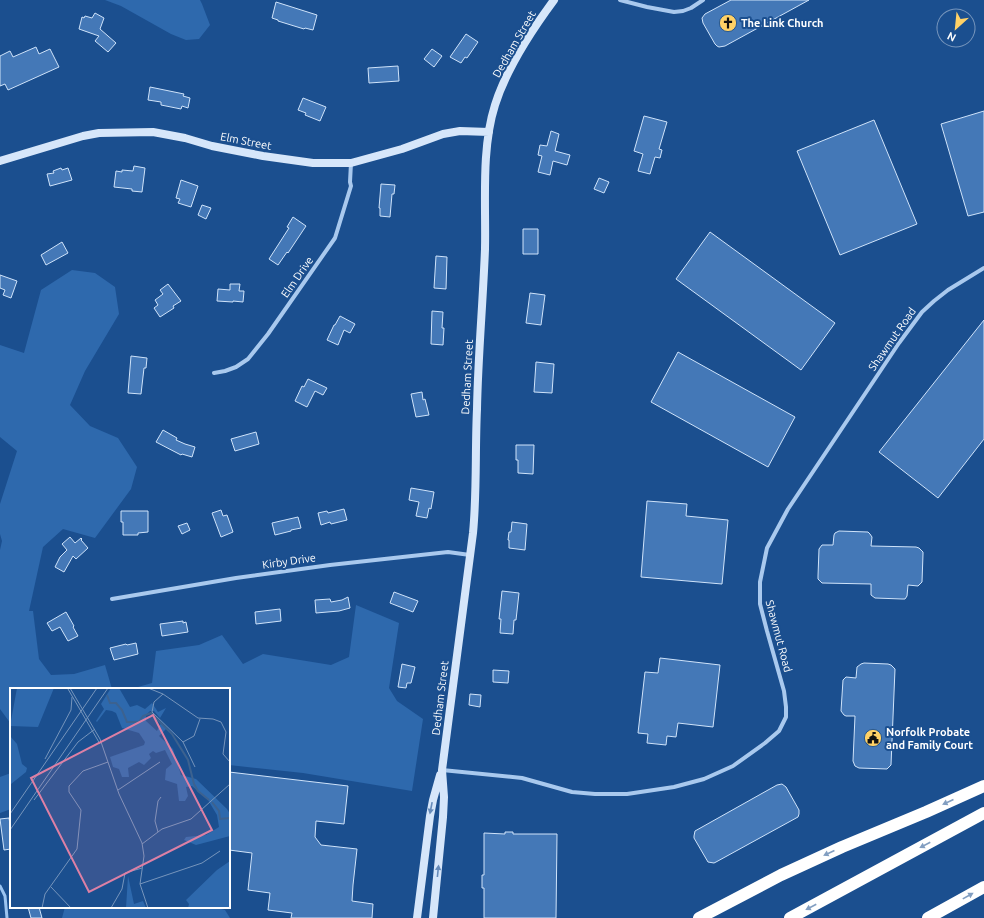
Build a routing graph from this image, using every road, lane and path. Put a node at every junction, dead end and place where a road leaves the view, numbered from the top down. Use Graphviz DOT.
graph roads {
  1 [pos="554,0"];
  2 [pos="620,0"];
  3 [pos="703,0"];
  4 [pos="489,132"];
  5 [pos="0,161"];
  6 [pos="351,162"];
  7 [pos="984,268"];
  8 [pos="214,374"];
  9 [pos="470,555"];
  10 [pos="112,599"];
  11 [pos="442,770"];
  12 [pos="984,786"];
  13 [pos="984,813"];
  14 [pos="984,887"];
  15 [pos="947,907"];
  16 [pos="417,918"];
  17 [pos="433,918"];
  18 [pos="699,918"];
  19 [pos="790,918"];
  20 [pos="928,918"];
  21 [pos="934,918"];
  1 -- 4 [label="main road, Dedham Street"];
  2 -- 3 [label="street"];
  4 -- 6 [label="main road, Elm Street"];
  4 -- 9 [label="main road, Dedham Street"];
  5 -- 6 [label="main road, Elm Street"];
  6 -- 8 [label="street, Elm Drive"];
  7 -- 11 [label="street, Shawmut Road"];
  9 -- 10 [label="street, Kirby Drive"];
  9 -- 11 [label="main road, Dedham Street"];
  11 -- 16 [label="main road, Dedham Street, one-way"];
  17 -- 11 [label="main road, Dedham Street, one-way"];
  12 -- 18 [label="highway, one-way"];
  13 -- 19 [label="highway, one-way"];
  15 -- 14 [label="highway, one-way"];
  15 -- 20 [label="highway"];
  15 -- 21 [label="highway"];
}
